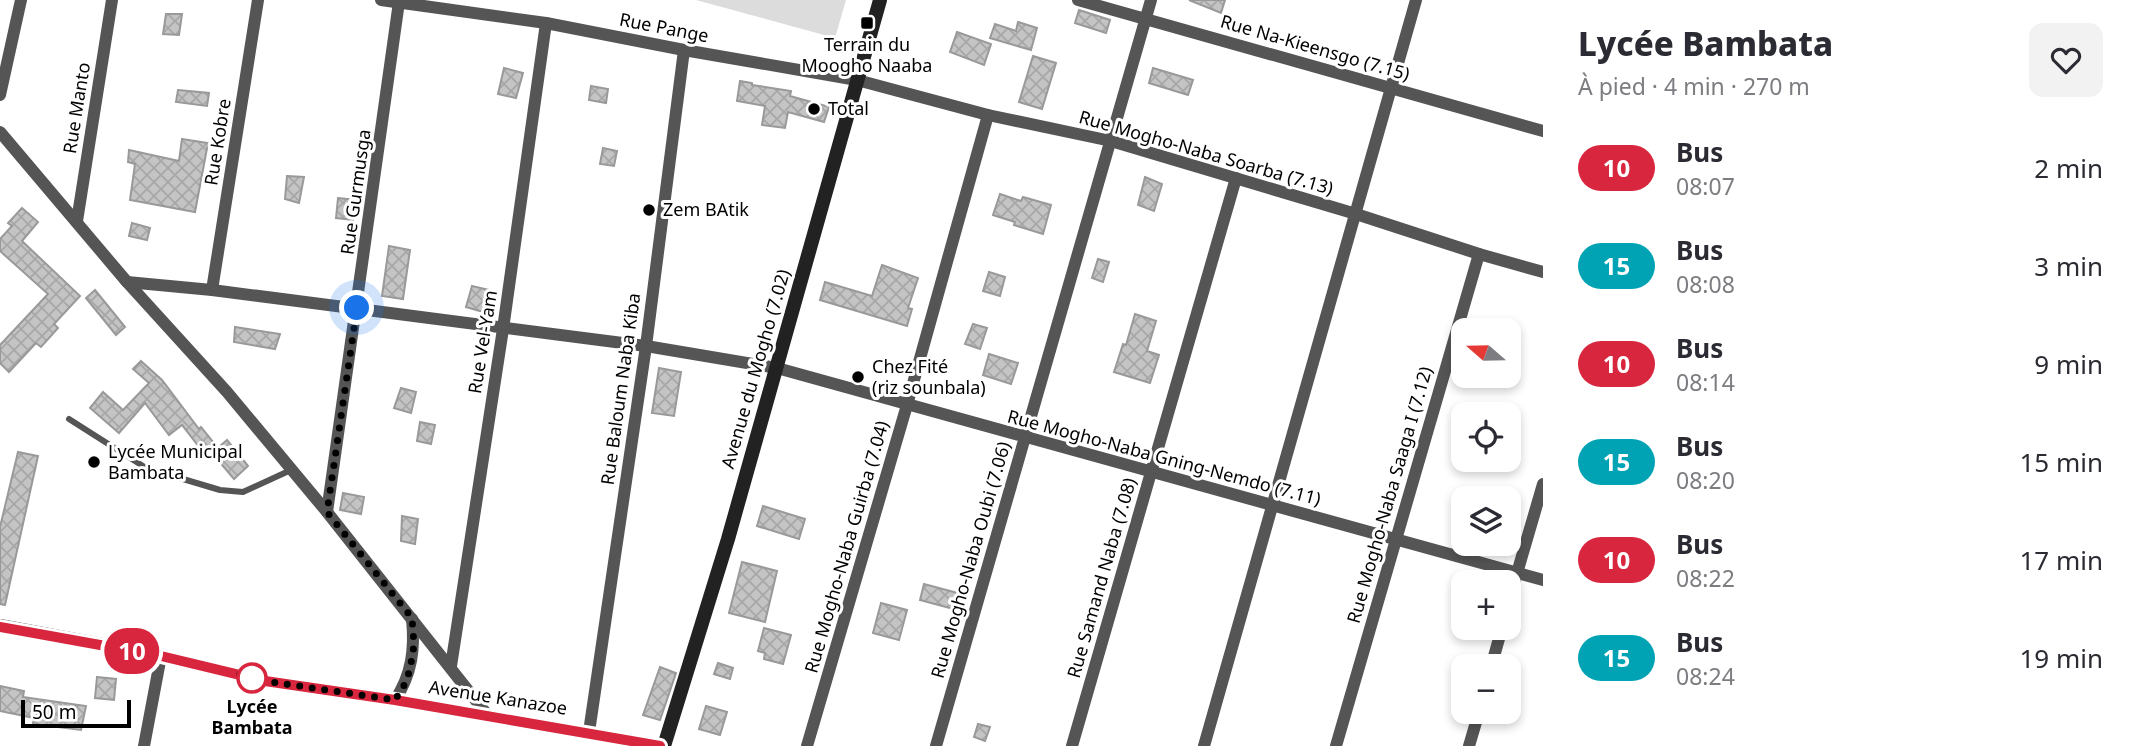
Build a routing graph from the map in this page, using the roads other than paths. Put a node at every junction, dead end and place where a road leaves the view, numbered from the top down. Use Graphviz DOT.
graph roads {
  1 [pos="21,0"];
  2 [pos="112,0"];
  3 [pos="258,0"];
  4 [pos="382,0"];
  5 [pos="880,0"];
  6 [pos="1078,0"];
  7 [pos="1152,0"];
  8 [pos="1416,0"];
  9 [pos="399,2"];
  10 [pos="1146,19"];
  11 [pos="546,23"];
  12 [pos="684,50"];
  13 [pos="857,80"];
  14 [pos="1391,88"];
  15 [pos="0,95"];
  16 [pos="988,115"];
  17 [pos="1543,131"];
  18 [pos="0,132"];
  19 [pos="1111,141"];
  20 [pos="1236,178"];
  21 [pos="1356,214"];
  22 [pos="77,221"];
  23 [pos="1479,254"];
  24 [pos="1543,272"];
  25 [pos="127,282"];
  26 [pos="212,290"];
  27 [pos="357,308"];
  28 [pos="503,329"];
  29 [pos="646,346"];
  30 [pos="777,368"];
  31 [pos="907,405"];
  32 [pos="69,419"];
  33 [pos="1024,438"];
  34 [pos="291,470"];
  35 [pos="1150,473"];
  36 [pos="1543,484"];
  37 [pos="1272,507"];
  38 [pos="327,512"];
  39 [pos="1395,538"];
  40 [pos="1507,570"];
  41 [pos="1518,570"];
  42 [pos="1521,574"];
  43 [pos="1543,580"];
  44 [pos="412,618"];
  45 [pos="0,626"];
  46 [pos="161,656"];
  47 [pos="450,666"];
  48 [pos="395,700"];
  49 [pos="489,717"];
  50 [pos="1475,724"];
  51 [pos="589,732"];
  52 [pos="144,746"];
  53 [pos="662,746"];
  54 [pos="807,746"];
  55 [pos="936,746"];
  56 [pos="1072,746"];
  57 [pos="1204,746"];
  58 [pos="1336,746"];
  59 [pos="1469,746"];
  1 -- 15 [label="street"];
  2 -- 22 [label="street, Rue Manto"];
  3 -- 26 [label="street, Rue Kobre"];
  4 -- 9 [label="street, Rue Pange"];
  5 -- 13 [label="main road, Avenue du Mogho (7.02)"];
  6 -- 10 [label="street, Rue Na-Kieensgo (7.15)"];
  7 -- 10 [label="street, Rue Mogho-Naba Oubi (7.06)"];
  8 -- 14 [label="street"];
  9 -- 11 [label="street, Rue Pange"];
  9 -- 27 [label="street, Rue Gurmusga"];
  10 -- 14 [label="street, Rue Na-Kieensgo (7.15)"];
  10 -- 19 [label="street, Rue Mogho-Naba Oubi (7.06)"];
  11 -- 12 [label="street, Rue Pange"];
  11 -- 28 [label="street, Rue Vel-Yam"];
  12 -- 13 [label="street, Rue Pange"];
  12 -- 29 [label="street, Rue Baloum Naba Kiba"];
  13 -- 16 [label="street, Rue Mogho-Naba Soarba (7.13)"];
  13 -- 30 [label="main road, Avenue du Mogho (7.02)"];
  14 -- 17 [label="street, Rue Na-Kieensgo (7.15)"];
  14 -- 21 [label="street"];
  16 -- 19 [label="street, Rue Mogho-Naba Soarba (7.13)"];
  16 -- 31 [label="street, Rue Mogho-Naba Guirba (7.04)"];
  18 -- 22 [label="street"];
  19 -- 20 [label="street, Rue Mogho-Naba Soarba (7.13)"];
  19 -- 33 [label="street, Rue Mogho-Naba Oubi (7.06)"];
  20 -- 21 [label="street, Rue Mogho-Naba Soarba (7.13)"];
  20 -- 35 [label="street, Rue Samand Naba (7.08)"];
  21 -- 23 [label="street, Rue Mogho-Naba Soarba (7.13)"];
  21 -- 37 [label="street"];
  22 -- 25 [label="street"];
  23 -- 24 [label="street, Rue Mogho-Naba Soarba (7.13)"];
  23 -- 39 [label="street, Rue Mogho-Naba Saaga I (7.12)"];
  25 -- 26 [label="street, Rue Mogho-Naba Gning-Nemdo (7.11)"];
  25 -- 34 [label="street"];
  26 -- 27 [label="street, Rue Mogho-Naba Gning-Nemdo (7.11)"];
  27 -- 28 [label="street, Rue Mogho-Naba Gning-Nemdo (7.11)"];
  27 -- 38 [label="street, Rue Gurmusga"];
  28 -- 29 [label="street, Rue Mogho-Naba Gning-Nemdo (7.11)"];
  28 -- 47 [label="street, Rue Vel-Yam"];
  29 -- 30 [label="street, Rue Mogho-Naba Gning-Nemdo (7.11)"];
  29 -- 51 [label="street, Rue Baloum Naba Kiba"];
  30 -- 31 [label="street, Rue Mogho-Naba Gning-Nemdo (7.11)"];
  30 -- 53 [label="main road, Avenue du Mogho (7.02)"];
  31 -- 33 [label="street, Rue Mogho-Naba Gning-Nemdo (7.11)"];
  31 -- 54 [label="street, Rue Mogho-Naba Guirba (7.04)"];
  32 -- 34 [label="lane"];
  33 -- 35 [label="street, Rue Mogho-Naba Gning-Nemdo (7.11)"];
  33 -- 55 [label="street, Rue Mogho-Naba Oubi (7.06)"];
  34 -- 38 [label="street"];
  35 -- 37 [label="street, Rue Mogho-Naba Gning-Nemdo (7.11)"];
  35 -- 56 [label="street, Rue Samand Naba (7.08)"];
  36 -- 41 [label="street"];
  37 -- 39 [label="street, Rue Mogho-Naba Gning-Nemdo (7.11)"];
  37 -- 57 [label="street"];
  38 -- 44 [label="street"];
  39 -- 40 [label="street, Rue Mogho-Naba Gning-Nemdo (7.11)"];
  39 -- 58 [label="street, Rue Mogho-Naba Saaga I (7.12)"];
  42 -- 43 [label="street, Rue Mogho-Naba Gning-Nemdo (7.11)"];
  44 -- 47 [label="street"];
  44 -- 48 [label="street"];
  45 -- 46 [label="main road, Avenue Kanazoe"];
  46 -- 48 [label="main road, Avenue Kanazoe"];
  46 -- 52 [label="street"];
  47 -- 49 [label="street"];
  48 -- 49 [label="main road, Avenue Kanazoe"];
  49 -- 51 [label="main road, Avenue Kanazoe"];
  50 -- 59 [label="street"];
  51 -- 53 [label="main road, Avenue Kanazoe"];
}
